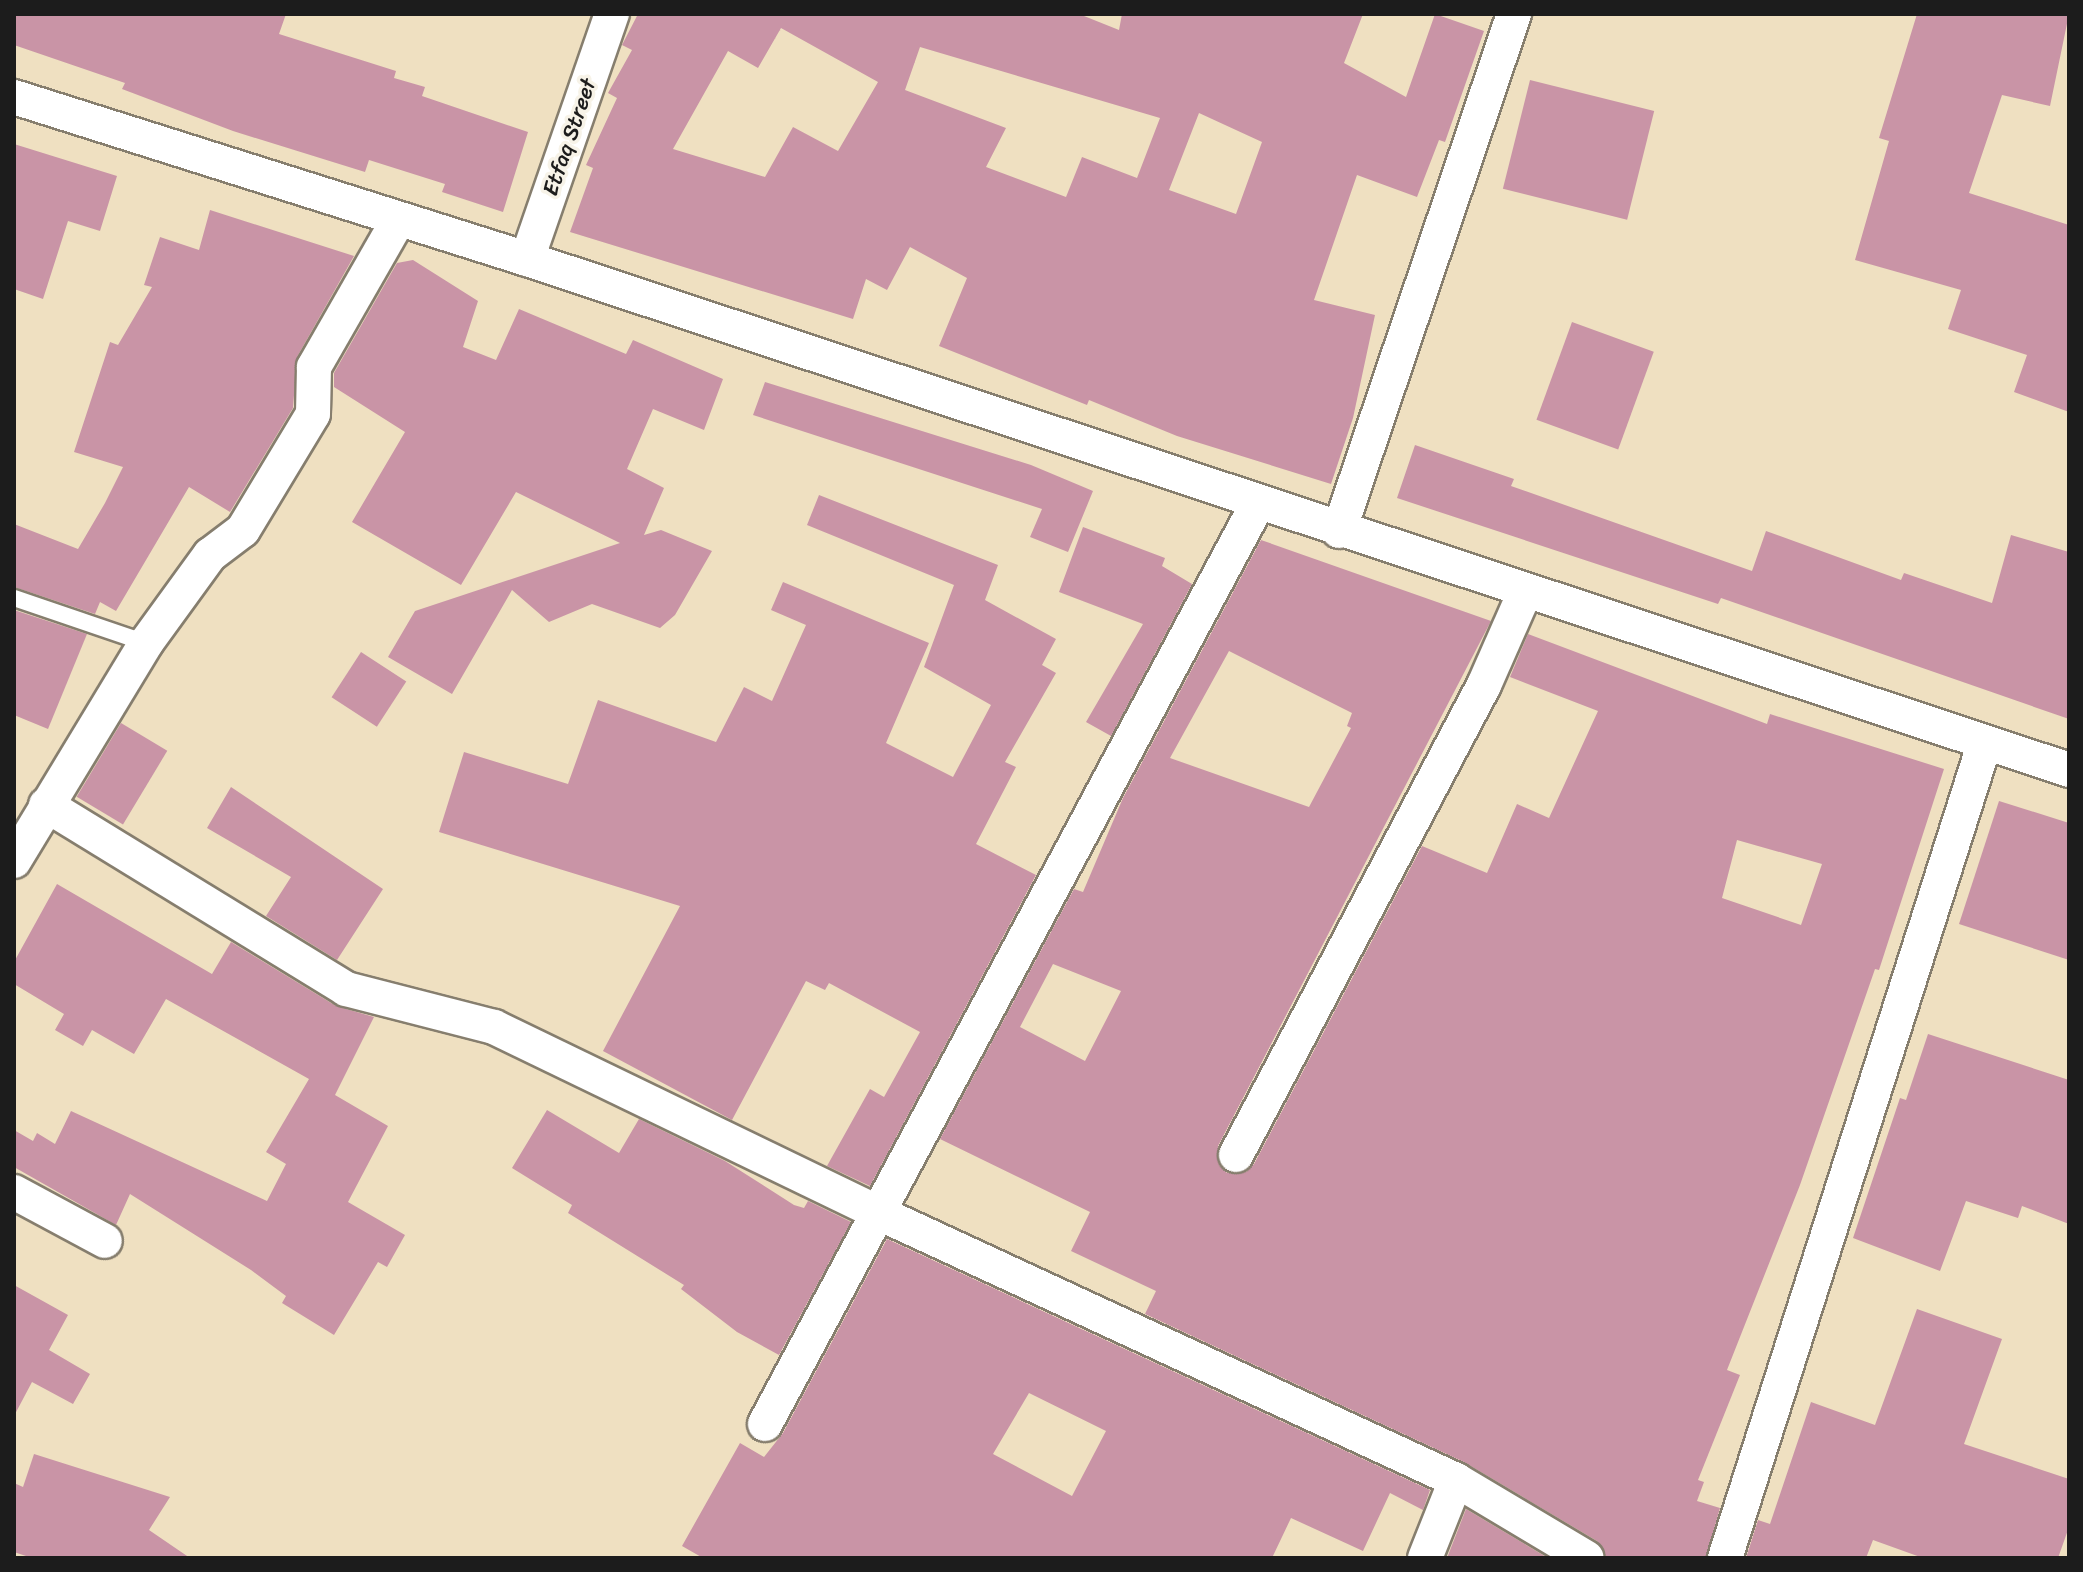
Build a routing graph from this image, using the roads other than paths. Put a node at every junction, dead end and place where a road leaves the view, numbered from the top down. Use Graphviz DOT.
graph roads {
  1 [pos="612,14"];
  2 [pos="1514,14"];
  3 [pos="14,97"];
  4 [pos="397,222"];
  5 [pos="527,259"];
  6 [pos="1258,503"];
  7 [pos="1339,531"];
  8 [pos="1525,592"];
  9 [pos="14,598"];
  10 [pos="146,643"];
  11 [pos="1985,742"];
  12 [pos="2069,770"];
  13 [pos="46,805"];
  14 [pos="14,861"];
  15 [pos="1236,1155"];
  16 [pos="14,1192"];
  17 [pos="881,1214"];
  18 [pos="105,1241"];
  19 [pos="765,1424"];
  20 [pos="1456,1480"];
  21 [pos="1425,1558"];
  22 [pos="1587,1558"];
  23 [pos="1725,1558"];
  1 -- 5 [label="street, Etfaq Street"];
  2 -- 7 [label="street"];
  3 -- 4 [label="street"];
  4 -- 5 [label="street"];
  4 -- 10 [label="street"];
  5 -- 6 [label="street"];
  6 -- 7 [label="street"];
  6 -- 17 [label="street"];
  7 -- 8 [label="street"];
  8 -- 11 [label="street"];
  8 -- 15 [label="street"];
  9 -- 10 [label="lane"];
  10 -- 13 [label="street"];
  11 -- 12 [label="street"];
  11 -- 23 [label="street"];
  13 -- 14 [label="street"];
  13 -- 17 [label="street"];
  16 -- 18 [label="street"];
  17 -- 19 [label="street"];
  17 -- 20 [label="street"];
  20 -- 21 [label="street"];
  20 -- 22 [label="street"];
}
